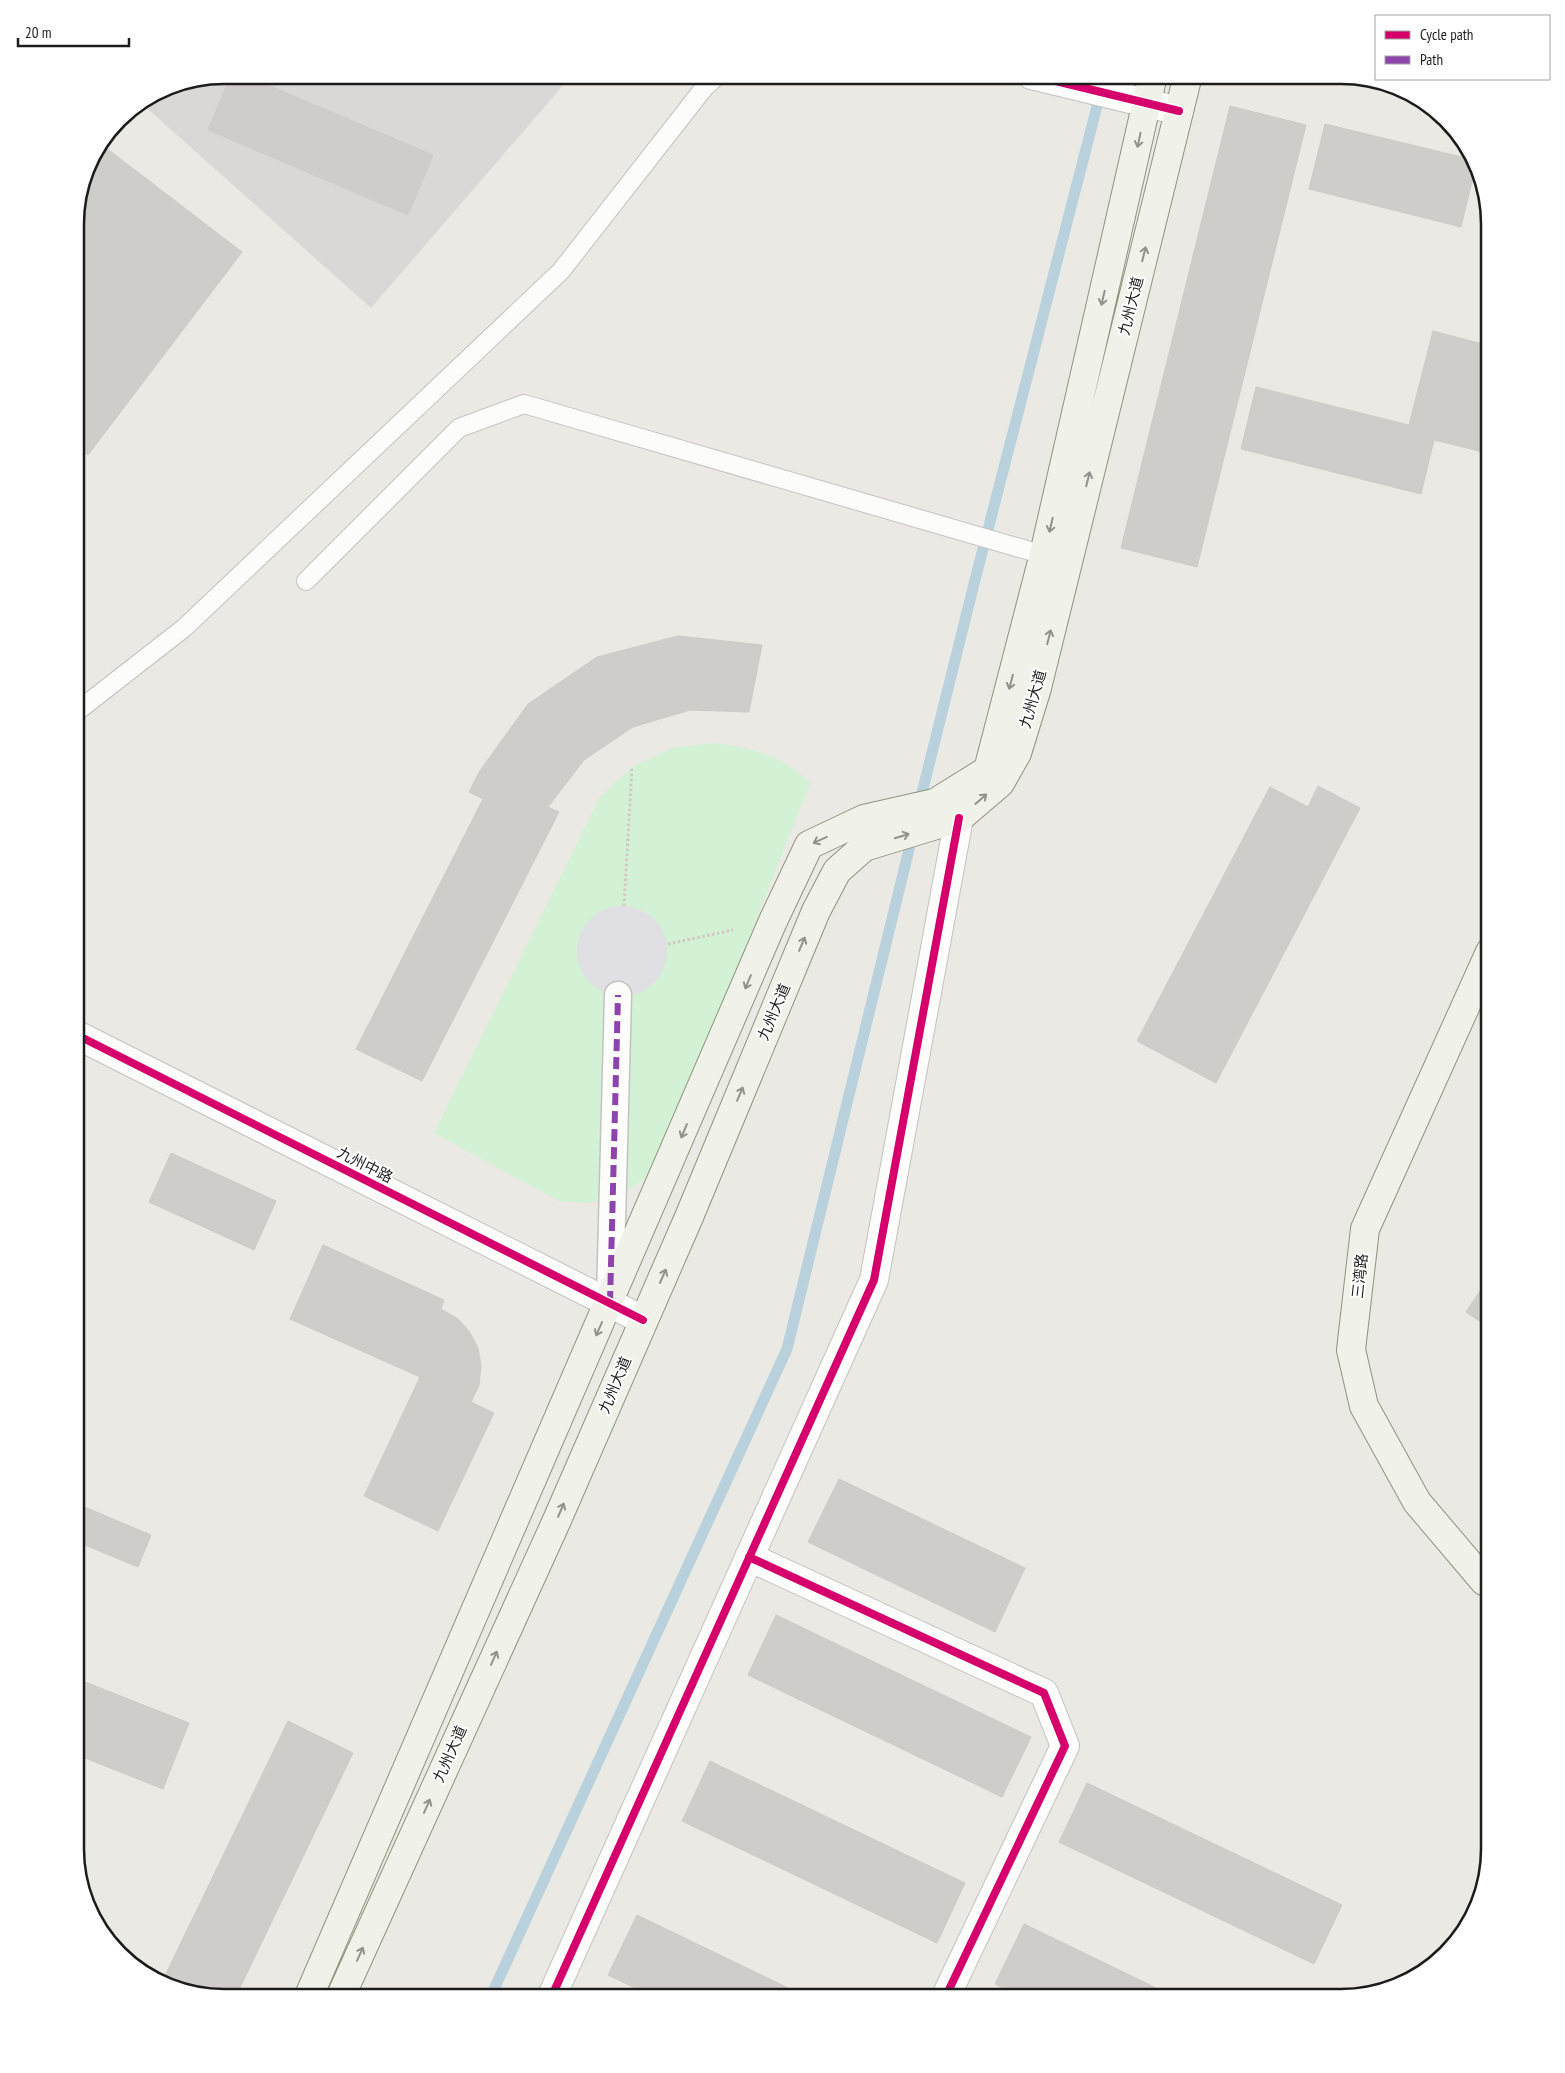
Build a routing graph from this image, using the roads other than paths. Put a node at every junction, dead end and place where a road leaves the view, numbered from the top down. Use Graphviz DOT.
graph roads {
  1 [pos="708,84"];
  2 [pos="1066,84"];
  3 [pos="1148,84"];
  4 [pos="1186,84"];
  5 [pos="1138,101"];
  6 [pos="1180,111"];
  7 [pos="1056,558"];
  8 [pos="306,581"];
  9 [pos="84,706"];
  10 [pos="945,815"];
  11 [pos="1481,972"];
  12 [pos="618,996"];
  13 [pos="84,1039"];
  14 [pos="610,1303"];
  15 [pos="643,1320"];
  16 [pos="749,1557"];
  17 [pos="1481,1577"];
  18 [pos="312,1989"];
  19 [pos="344,1989"];
  20 [pos="555,1989"];
  21 [pos="949,1989"];
  1 -- 9 [label="lane"];
  2 -- 5 [label="street"];
  3 -- 5 [label="main road"];
  4 -- 6 [label="main road, 九州大道"];
  5 -- 6 [label="street"];
  5 -- 7 [label="main road, one-way"];
  7 -- 6 [label="main road, 九州大道, one-way"];
  7 -- 8 [label="lane"];
  7 -- 10 [label="main road, 九州大道"];
  10 -- 14 [label="main road, one-way"];
  15 -- 10 [label="main road, 九州大道, one-way"];
  10 -- 16 [label="street"];
  11 -- 17 [label="main road, 三湾路"];
  12 -- 14 [label="street"];
  13 -- 14 [label="street, 九州中路"];
  14 -- 15 [label="street, 九州中路"];
  14 -- 18 [label="main road, one-way"];
  19 -- 15 [label="main road, 九州大道, one-way"];
  16 -- 20 [label="street"];
  16 -- 21 [label="street"];
}
